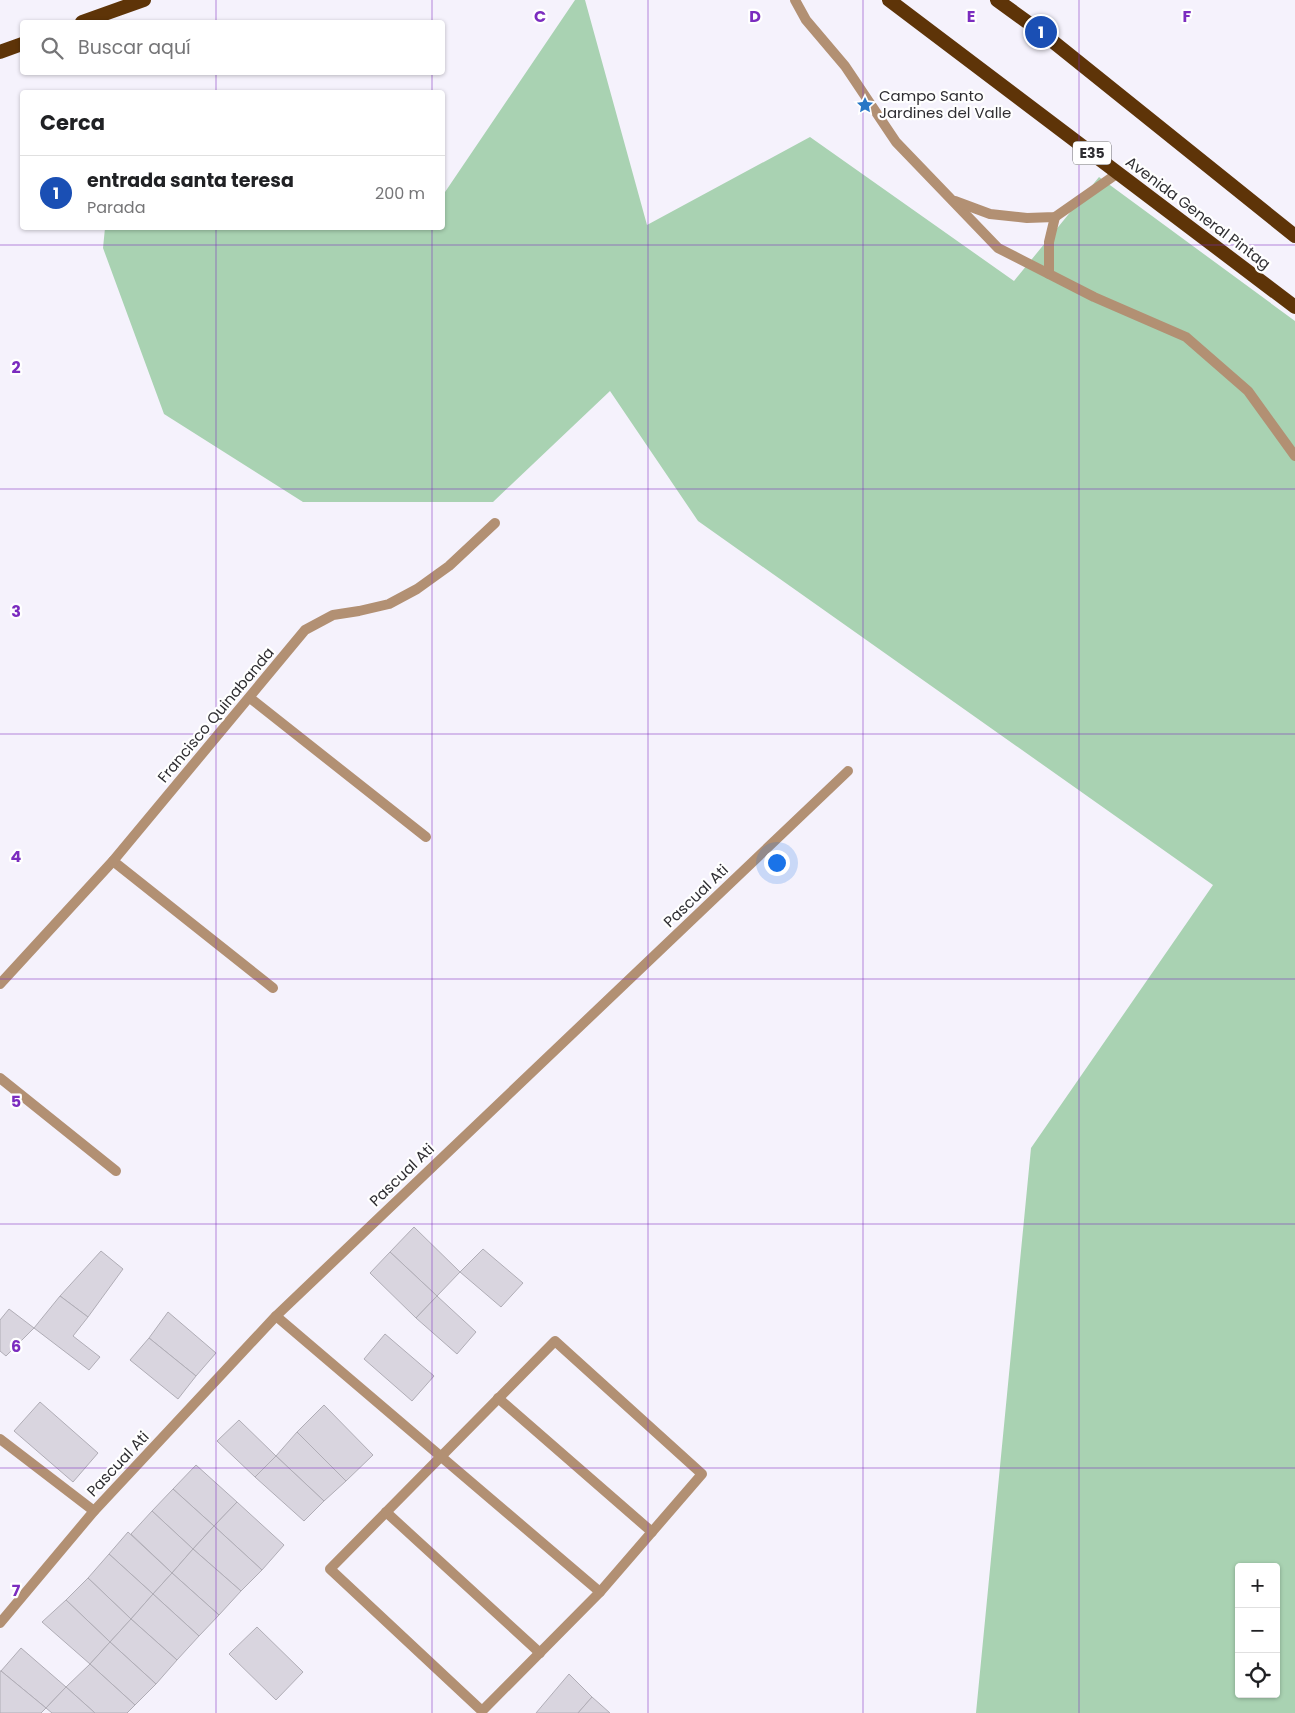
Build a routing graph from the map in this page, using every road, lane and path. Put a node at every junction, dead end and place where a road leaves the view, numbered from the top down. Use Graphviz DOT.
graph roads {
  1 [pos="144,0"];
  2 [pos="795,0"];
  3 [pos="889,0"];
  4 [pos="997,0"];
  5 [pos="88,20"];
  6 [pos="20,45"];
  7 [pos="0,52"];
  8 [pos="1118,173"];
  9 [pos="951,200"];
  10 [pos="1055,217"];
  11 [pos="1295,236"];
  12 [pos="1049,274"];
  13 [pos="1295,307"];
  14 [pos="1295,456"];
  15 [pos="495,522"];
  16 [pos="250,698"];
  17 [pos="848,772"];
  18 [pos="426,837"];
  19 [pos="113,861"];
  20 [pos="4,973"];
  21 [pos="0,984"];
  22 [pos="273,988"];
  23 [pos="0,1078"];
  24 [pos="116,1171"];
  25 [pos="276,1316"];
  26 [pos="498,1398"];
  27 [pos="0,1440"];
  28 [pos="442,1456"];
  29 [pos="94,1512"];
  30 [pos="386,1512"];
  31 [pos="652,1532"];
  32 [pos="600,1592"];
  33 [pos="0,1623"];
  34 [pos="540,1653"];
  1 -- 5 [label="highway"];
  2 -- 9 [label="street"];
  3 -- 8 [label="highway, Avenida General Pintag / E35"];
  4 -- 11 [label="highway"];
  6 -- 7 [label="highway"];
  8 -- 10 [label="street"];
  8 -- 13 [label="highway, Avenida General Pintag / E35"];
  9 -- 10 [label="street"];
  9 -- 12 [label="street"];
  10 -- 12 [label="street"];
  12 -- 14 [label="street"];
  15 -- 16 [label="street, Francisco Quinabanda"];
  16 -- 18 [label="street"];
  16 -- 19 [label="street, Francisco Quinabanda"];
  17 -- 25 [label="street, Pascual Ati"];
  19 -- 20 [label="street, Francisco Quinabanda"];
  19 -- 22 [label="street"];
  20 -- 21 [label="street, Francisco Quinabanda"];
  23 -- 24 [label="street"];
  25 -- 28 [label="street"];
  25 -- 29 [label="street, Pascual Ati"];
  26 -- 28 [label="street"];
  26 -- 31 [label="street"];
  26 -- 31 [label="street"];
  27 -- 29 [label="street"];
  28 -- 30 [label="street"];
  28 -- 32 [label="street"];
  29 -- 33 [label="street, Pascual Ati"];
  30 -- 34 [label="street"];
  30 -- 34 [label="street"];
  31 -- 32 [label="street"];
  32 -- 34 [label="street"];
}
